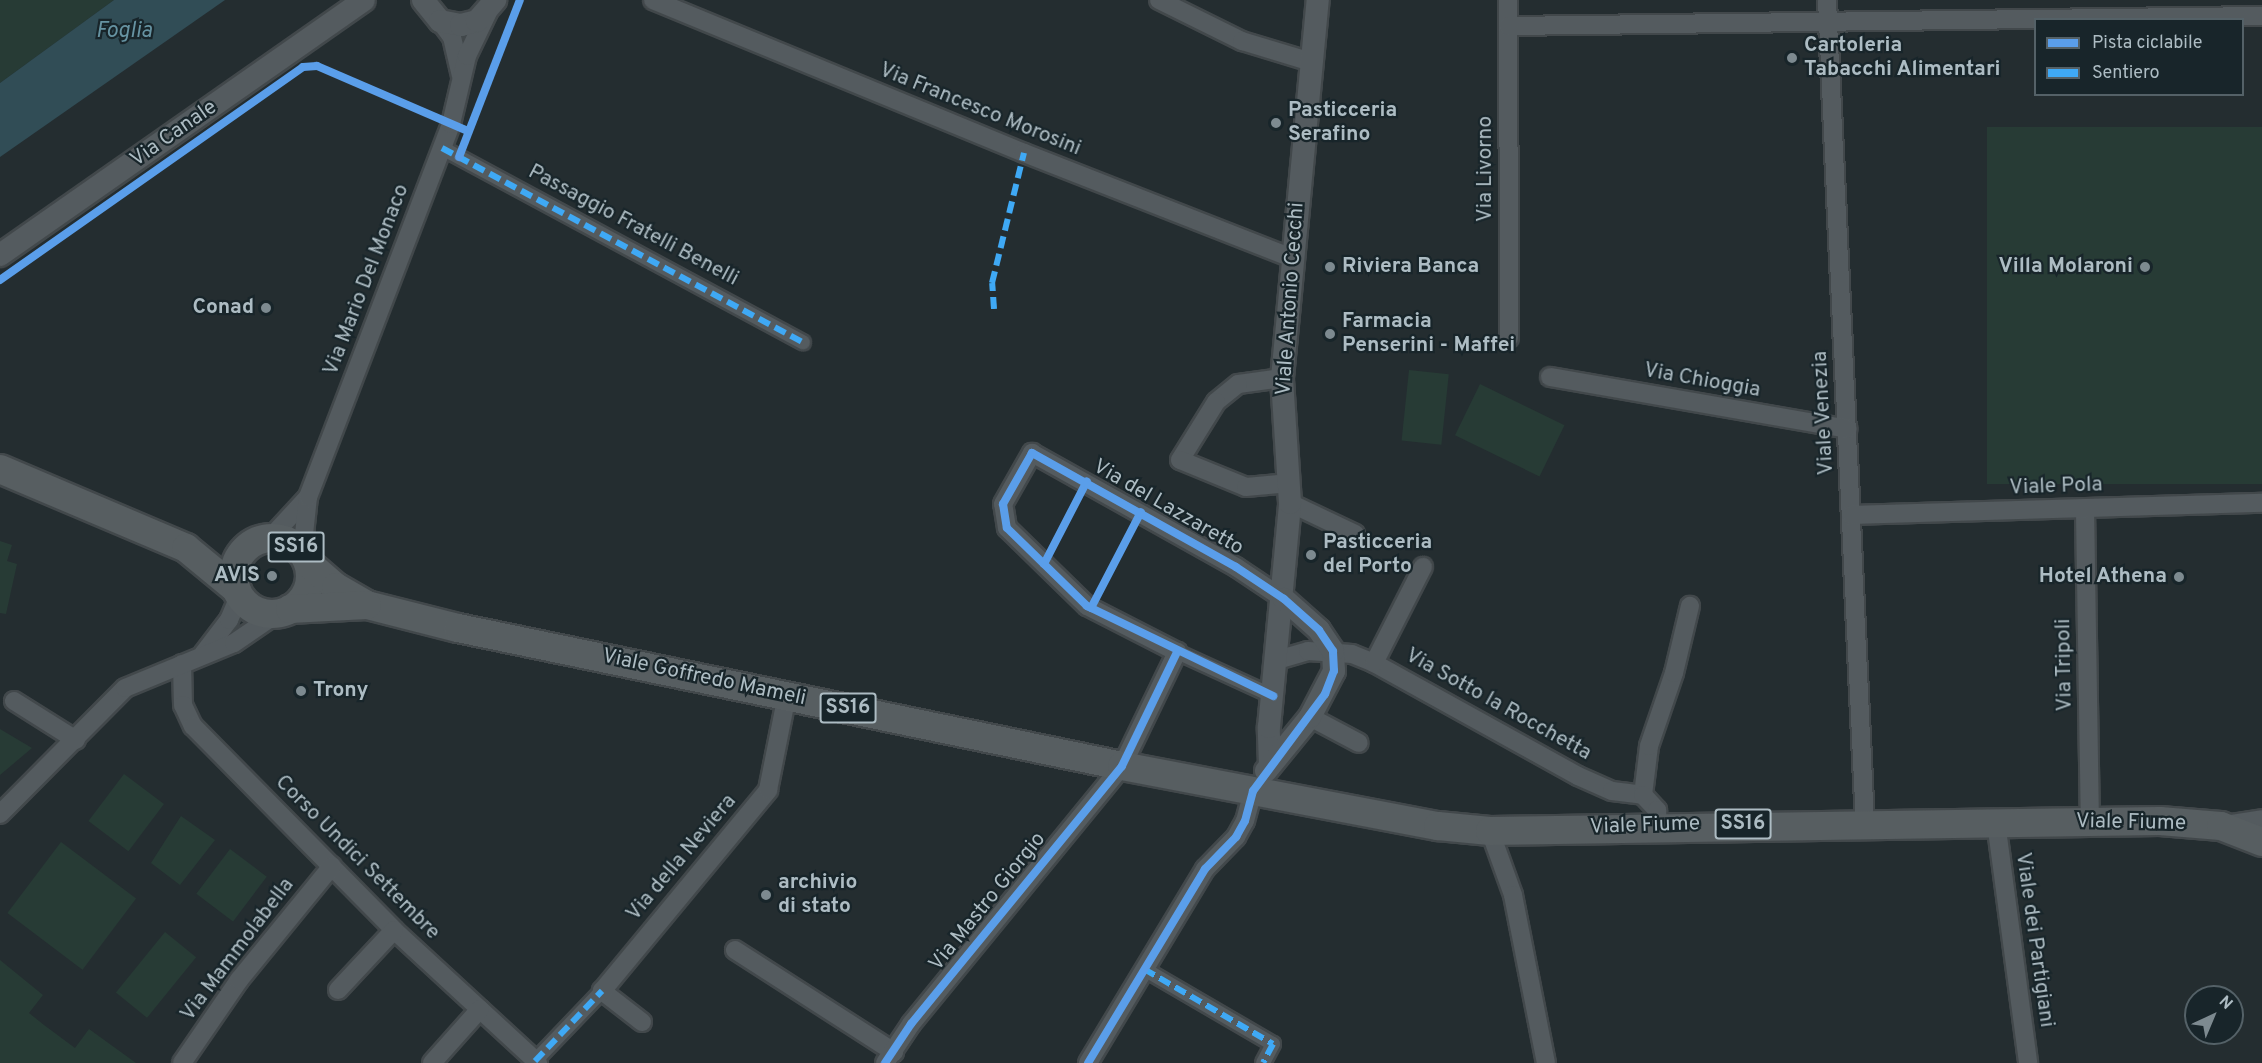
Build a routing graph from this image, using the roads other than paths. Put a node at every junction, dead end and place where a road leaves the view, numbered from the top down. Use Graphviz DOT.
graph roads {
  1 [pos="375,0"];
  2 [pos="653,0"];
  3 [pos="1159,0"];
  4 [pos="1318,0"];
  5 [pos="1508,0"];
  6 [pos="1827,0"];
  7 [pos="419,2"];
  8 [pos="356,6"];
  9 [pos="492,6"];
  10 [pos="2262,16"];
  11 [pos="2088,18"];
  12 [pos="2034,19"];
  13 [pos="440,21"];
  14 [pos="1828,21"];
  15 [pos="1508,26"];
  16 [pos="1311,62"];
  17 [pos="462,78"];
  18 [pos="442,148"];
  19 [pos="0,255"];
  20 [pos="1292,258"];
  21 [pos="1509,338"];
  22 [pos="803,342"];
  23 [pos="1550,377"];
  24 [pos="1282,378"];
  25 [pos="1847,429"];
  26 [pos="0,469"];
  27 [pos="1290,493"];
  28 [pos="308,497"];
  29 [pos="2262,503"];
  30 [pos="2085,508"];
  31 [pos="1851,515"];
  32 [pos="1355,534"];
  33 [pos="260,541"];
  34 [pos="186,548"];
  35 [pos="305,558"];
  36 [pos="1423,567"];
  37 [pos="238,593"];
  38 [pos="1284,599"];
  39 [pos="367,605"];
  40 [pos="1690,606"];
  41 [pos="284,611"];
  42 [pos="1333,651"];
  43 [pos="1177,652"];
  44 [pos="203,654"];
  45 [pos="1276,660"];
  46 [pos="1374,663"];
  47 [pos="182,664"];
  48 [pos="787,695"];
  49 [pos="1273,696"];
  50 [pos="14,701"];
  51 [pos="1310,717"];
  52 [pos="76,740"];
  53 [pos="1359,743"];
  54 [pos="1270,765"];
  55 [pos="1122,766"];
  56 [pos="1253,791"];
  57 [pos="1643,795"];
  58 [pos="0,814"];
  59 [pos="2262,819"];
  60 [pos="2090,821"];
  61 [pos="1996,822"];
  62 [pos="1865,823"];
  63 [pos="1658,826"];
  64 [pos="2221,826"];
  65 [pos="1490,831"];
  66 [pos="2262,842"];
  67 [pos="332,866"];
  68 [pos="394,930"];
  69 [pos="735,950"];
  70 [pos="1144,969"];
  71 [pos="338,990"];
  72 [pos="602,991"];
  73 [pos="480,1009"];
  74 [pos="642,1022"];
  75 [pos="889,1058"];
  76 [pos="536,1062"];
  77 [pos="182,1063"];
  78 [pos="432,1063"];
  79 [pos="1088,1063"];
  80 [pos="1263,1063"];
  81 [pos="1546,1063"];
  82 [pos="2028,1063"];
  1 -- 8 [label="street, Via Canale"];
  2 -- 20 [label="street, Via Francesco Morosini"];
  3 -- 16 [label="street"];
  4 -- 16 [label="street, Viale Antonio Cecchi"];
  5 -- 15 [label="street, Via Livorno"];
  6 -- 14 [label="street, Viale Venezia"];
  7 -- 13 [label="street"];
  8 -- 19 [label="street, Via Canale"];
  9 -- 13 [label="street"];
  9 -- 17 [label="street, Via Mario Del Monaco"];
  10 -- 11 [label="street"];
  12 -- 14 [label="street"];
  13 -- 17 [label="street, Via Mario Del Monaco"];
  14 -- 15 [label="street"];
  14 -- 25 [label="street, Viale Venezia"];
  15 -- 21 [label="street, Via Livorno"];
  16 -- 20 [label="street, Viale Antonio Cecchi"];
  17 -- 18 [label="street, Via Mario Del Monaco"];
  18 -- 22 [label="street, Passaggio Fratelli Benelli"];
  18 -- 28 [label="street, Via Mario Del Monaco"];
  20 -- 24 [label="street, Viale Antonio Cecchi"];
  23 -- 25 [label="street, Via Chioggia"];
  24 -- 27 [label="street, Viale Antonio Cecchi"];
  24 -- 27 [label="street"];
  25 -- 31 [label="street, Viale Venezia"];
  26 -- 34 [label="main road, Viale Goffredo Mameli / SS16"];
  27 -- 32 [label="street"];
  27 -- 38 [label="street, Viale Antonio Cecchi"];
  28 -- 33 [label="street, Via Mario Del Monaco"];
  28 -- 35 [label="street, Via Mario Del Monaco"];
  29 -- 30 [label="street, Viale Pola"];
  30 -- 31 [label="street, Viale Pola"];
  30 -- 60 [label="street, Via Tripoli"];
  31 -- 62 [label="street, Viale Venezia"];
  33 -- 34 [label="main road, Viale Goffredo Mameli / SS16"];
  33 -- 35 [label="main road, Viale Goffredo Mameli / SS16"];
  33 -- 37 [label="main road, SS16"];
  34 -- 37 [label="main road, Viale Goffredo Mameli / SS16"];
  35 -- 39 [label="main road, Viale Goffredo Mameli / SS16"];
  35 -- 41 [label="main road, SS16"];
  36 -- 46 [label="street"];
  37 -- 41 [label="main road, Viale Goffredo Mameli / SS16"];
  37 -- 44 [label="street"];
  38 -- 42 [label="street"];
  38 -- 43 [label="street, Via del Lazzaretto"];
  38 -- 45 [label="street, Viale Antonio Cecchi"];
  39 -- 41 [label="main road, Viale Goffredo Mameli / SS16"];
  39 -- 48 [label="main road, Viale Goffredo Mameli / SS16"];
  40 -- 57 [label="street"];
  41 -- 44 [label="street"];
  42 -- 45 [label="street, Via Sotto la Rocchetta"];
  42 -- 46 [label="street, Via Sotto la Rocchetta"];
  42 -- 51 [label="street"];
  43 -- 49 [label="street"];
  43 -- 55 [label="street, Via Mastro Giorgio"];
  44 -- 47 [label="street"];
  45 -- 49 [label="street, Viale Antonio Cecchi"];
  46 -- 57 [label="street, Via Sotto la Rocchetta"];
  47 -- 52 [label="street"];
  47 -- 67 [label="street, Corso Undici Settembre"];
  48 -- 55 [label="main road, Viale Goffredo Mameli / SS16"];
  48 -- 72 [label="street, Via della Neviera"];
  49 -- 54 [label="street, Viale Antonio Cecchi"];
  50 -- 52 [label="street"];
  51 -- 53 [label="street"];
  51 -- 54 [label="street"];
  52 -- 58 [label="street"];
  54 -- 56 [label="street"];
  55 -- 56 [label="main road, Viale Goffredo Mameli / SS16"];
  55 -- 75 [label="street, Via Mastro Giorgio"];
  56 -- 65 [label="main road, Viale Fiume / SS16"];
  56 -- 70 [label="street"];
  57 -- 63 [label="street"];
  59 -- 64 [label="street, Viale Fiume"];
  60 -- 61 [label="main road, Viale Fiume / SS16"];
  60 -- 64 [label="main road, Viale Fiume / SS16"];
  61 -- 62 [label="main road, Viale Fiume / SS16"];
  61 -- 82 [label="street, Viale dei Partigiani"];
  62 -- 63 [label="main road, Viale Fiume / SS16"];
  63 -- 65 [label="main road, Viale Fiume / SS16"];
  64 -- 66 [label="main road, Viale Fiume / SS16"];
  65 -- 81 [label="street"];
  67 -- 68 [label="street, Corso Undici Settembre"];
  67 -- 77 [label="street, Via Mammolabella"];
  68 -- 71 [label="street"];
  68 -- 73 [label="street, Corso Undici Settembre"];
  69 -- 75 [label="street"];
  70 -- 79 [label="street"];
  70 -- 80 [label="street"];
  72 -- 74 [label="street"];
  72 -- 76 [label="street"];
  73 -- 76 [label="street, Corso Undici Settembre"];
  73 -- 78 [label="street"];
}
